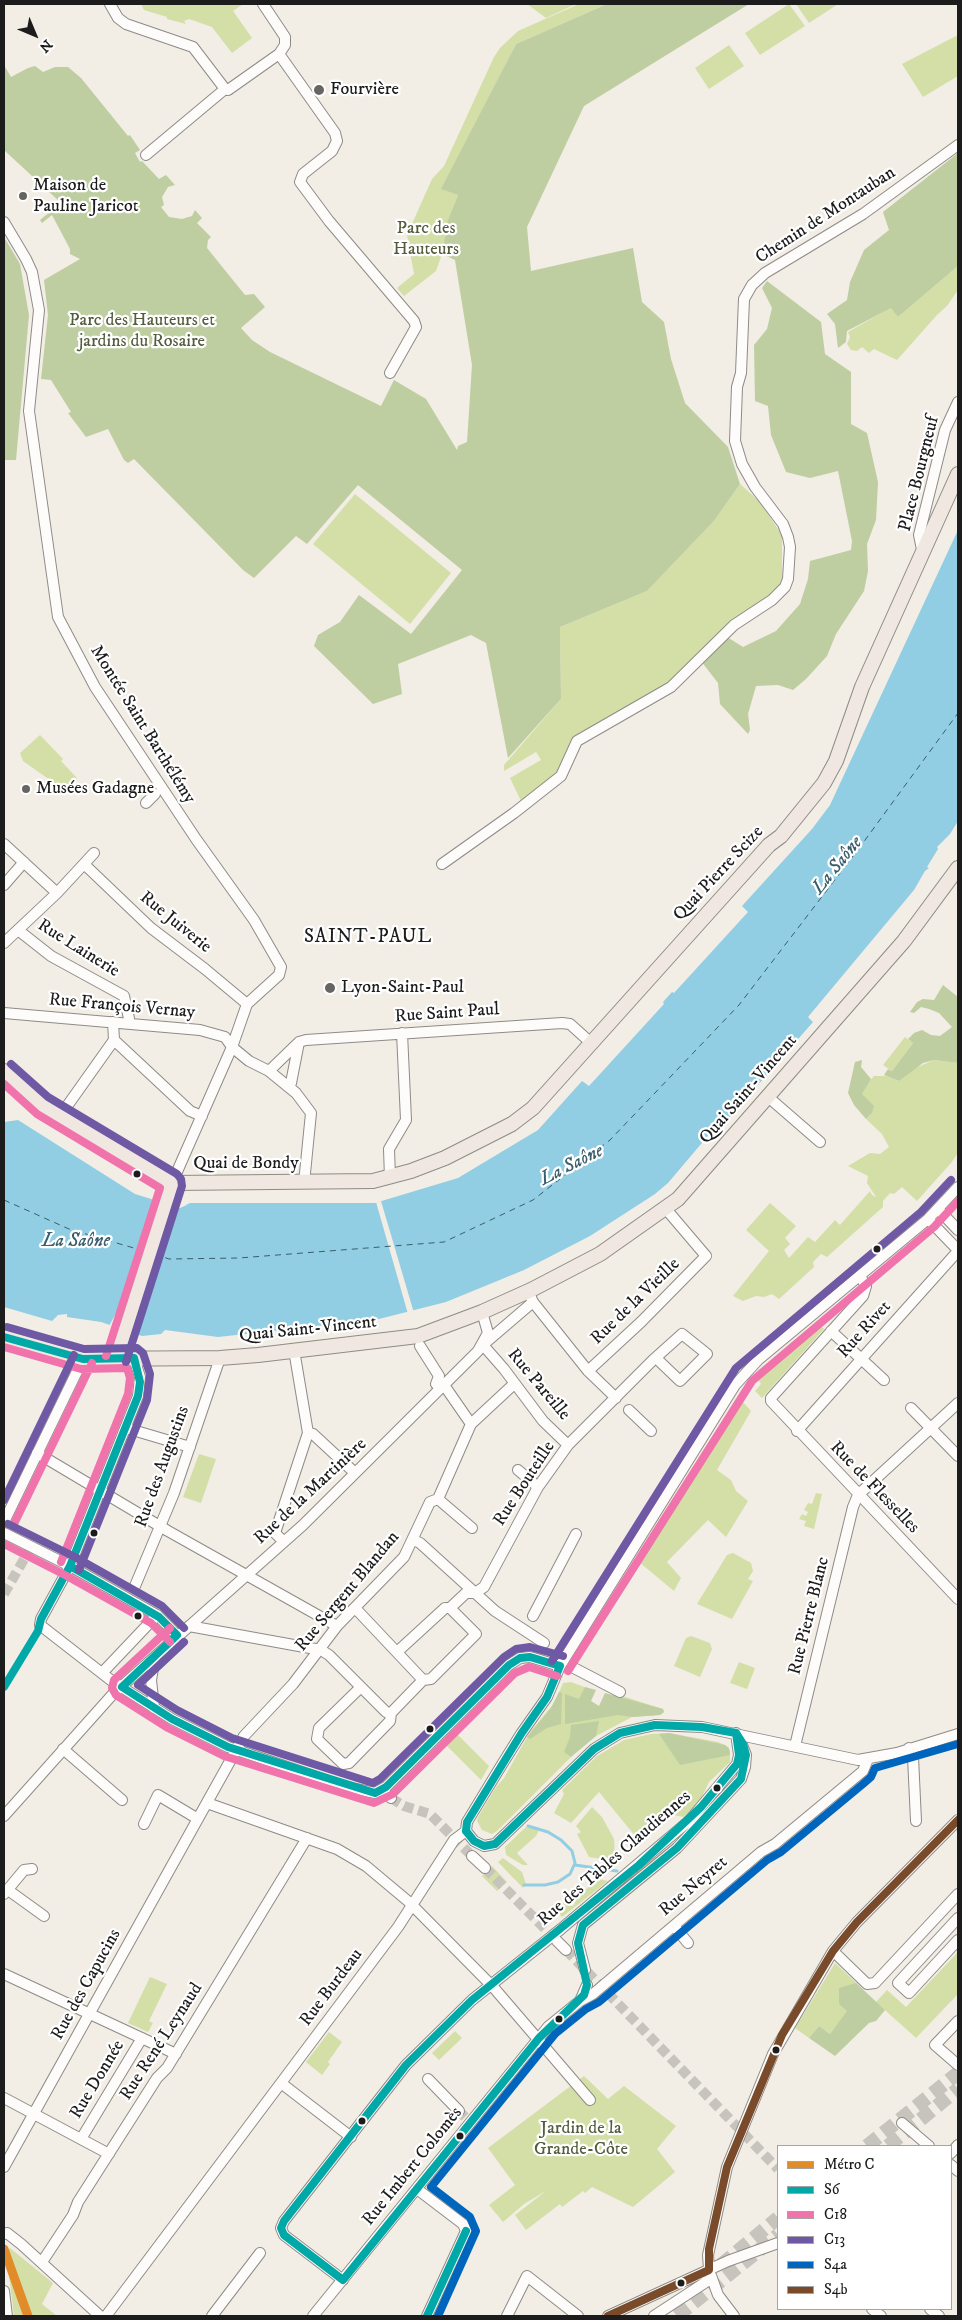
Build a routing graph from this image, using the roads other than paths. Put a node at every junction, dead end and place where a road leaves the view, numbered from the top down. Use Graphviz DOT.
graph roads {
  1 [pos="110,4"];
  2 [pos="263,4"];
  3 [pos="279,54"];
  4 [pos="223,87"];
  5 [pos="958,145"];
  6 [pos="146,155"];
  7 [pos="4,222"];
  8 [pos="390,373"];
  9 [pos="958,402"];
  10 [pos="958,474"];
  11 [pos="923,555"];
  12 [pos="155,794"];
  13 [pos="146,803"];
  14 [pos="4,844"];
  15 [pos="94,853"];
  16 [pos="24,862"];
  17 [pos="84,864"];
  18 [pos="442,864"];
  19 [pos="958,868"];
  20 [pos="4,885"];
  21 [pos="58,893"];
  22 [pos="18,930"];
  23 [pos="4,943"];
  24 [pos="247,1004"];
  25 [pos="4,1013"];
  26 [pos="113,1022"];
  27 [pos="130,1024"];
  28 [pos="402,1033"];
  29 [pos="114,1040"];
  30 [pos="299,1042"];
  31 [pos="590,1042"];
  32 [pos="232,1047"];
  33 [pos="4,1071"];
  34 [pos="269,1071"];
  35 [pos="289,1086"];
  36 [pos="767,1096"];
  37 [pos="60,1116"];
  38 [pos="202,1116"];
  39 [pos="820,1142"];
  40 [pos="390,1178"];
  41 [pos="373,1181"];
  42 [pos="172,1183"];
  43 [pos="304,1183"];
  44 [pos="958,1188"];
  45 [pos="666,1209"];
  46 [pos="938,1209"];
  47 [pos="928,1219"];
  48 [pos="958,1230"];
  49 [pos="958,1250"];
  50 [pos="860,1276"];
  51 [pos="530,1297"];
  52 [pos="482,1312"];
  53 [pos="831,1331"];
  54 [pos="4,1337"];
  55 [pos="483,1345"];
  56 [pos="420,1346"];
  57 [pos="294,1350"];
  58 [pos="134,1358"];
  59 [pos="220,1358"];
  60 [pos="656,1358"];
  61 [pos="83,1359"];
  62 [pos="116,1359"];
  63 [pos="861,1359"];
  64 [pos="588,1371"];
  65 [pos="884,1380"];
  66 [pos="440,1384"];
  67 [pos="514,1384"];
  68 [pos="616,1398"];
  69 [pos="958,1403"];
  70 [pos="911,1408"];
  71 [pos="629,1410"];
  72 [pos="471,1424"];
  73 [pos="126,1428"];
  74 [pos="931,1428"];
  75 [pos="651,1431"];
  76 [pos="797,1431"];
  77 [pos="308,1434"];
  78 [pos="568,1445"];
  79 [pos="190,1447"];
  80 [pos="37,1453"];
  81 [pos="958,1456"];
  82 [pos="518,1470"];
  83 [pos="355,1473"];
  84 [pos="538,1487"];
  85 [pos="100,1491"];
  86 [pos="858,1495"];
  87 [pos="438,1498"];
  88 [pos="4,1522"];
  89 [pos="160,1525"];
  90 [pos="472,1528"];
  91 [pos="4,1533"];
  92 [pos="576,1534"];
  93 [pos="414,1540"];
  94 [pos="284,1541"];
  95 [pos="70,1566"];
  96 [pos="246,1575"];
  97 [pos="134,1586"];
  98 [pos="475,1593"];
  99 [pos="958,1599"];
  100 [pos="450,1608"];
  101 [pos="356,1609"];
  102 [pos="157,1616"];
  103 [pos="533,1616"];
  104 [pos="189,1626"];
  105 [pos="337,1626"];
  106 [pos="177,1635"];
  107 [pos="544,1643"];
  108 [pos="321,1650"];
  109 [pos="397,1652"];
  110 [pos="155,1656"];
  111 [pos="560,1666"];
  112 [pos="572,1667"];
  113 [pos="102,1673"];
  114 [pos="423,1680"];
  115 [pos="122,1687"];
  116 [pos="361,1687"];
  117 [pos="620,1692"];
  118 [pos="154,1708"];
  119 [pos="391,1713"];
  120 [pos="736,1734"];
  121 [pos="958,1734"];
  122 [pos="795,1746"];
  123 [pos="909,1748"];
  124 [pos="64,1750"];
  125 [pos="236,1750"];
  126 [pos="868,1759"];
  127 [pos="382,1791"];
  128 [pos="391,1798"];
  129 [pos="122,1800"];
  130 [pos="207,1804"];
  131 [pos="4,1816"];
  132 [pos="143,1819"];
  133 [pos="198,1819"];
  134 [pos="958,1820"];
  135 [pos="916,1821"];
  136 [pos="466,1832"];
  137 [pos="307,1838"];
  138 [pos="472,1856"];
  139 [pos="485,1868"];
  140 [pos="32,1869"];
  141 [pos="6,1892"];
  142 [pos="958,1894"];
  143 [pos="412,1906"];
  144 [pos="44,1916"];
  145 [pos="958,1918"];
  146 [pos="674,1926"];
  147 [pos="958,1940"];
  148 [pos="557,1941"];
  149 [pos="688,1943"];
  150 [pos="566,1950"];
  151 [pos="833,1952"];
  152 [pos="585,1970"];
  153 [pos="4,1974"];
  154 [pos="491,1984"];
  155 [pos="587,1985"];
  156 [pos="580,2001"];
  157 [pos="90,2013"];
  158 [pos="958,2021"];
  159 [pos="142,2038"];
  160 [pos="539,2038"];
  161 [pos="176,2054"];
  162 [pos="958,2065"];
  163 [pos="428,2080"];
  164 [pos="281,2083"];
  165 [pos="4,2098"];
  166 [pos="590,2100"];
  167 [pos="34,2114"];
  168 [pos="464,2115"];
  169 [pos="902,2123"];
  170 [pos="351,2137"];
  171 [pos="81,2139"];
  172 [pos="928,2145"];
  173 [pos="109,2154"];
  174 [pos="4,2167"];
  175 [pos="416,2189"];
  176 [pos="4,2234"];
  177 [pos="777,2243"];
  178 [pos="260,2253"];
  179 [pos="42,2262"];
  180 [pos="709,2270"];
  181 [pos="343,2280"];
  182 [pos="706,2282"];
  183 [pos="4,2291"];
  184 [pos="6,2313"];
  185 [pos="100,2316"];
  186 [pos="106,2316"];
  187 [pos="212,2316"];
  188 [pos="312,2316"];
  189 [pos="427,2316"];
  190 [pos="508,2316"];
  191 [pos="578,2316"];
  192 [pos="608,2316"];
  193 [pos="654,2316"];
  194 [pos="734,2316"];
  1 -- 4 [label="street"];
  2 -- 3 [label="street"];
  3 -- 4 [label="street"];
  3 -- 8 [label="street"];
  4 -- 6 [label="street"];
  5 -- 18 [label="street, Chemin de Montauban"];
  7 -- 24 [label="street, Montée Saint Barthélémy"];
  9 -- 11 [label="street, Place Bourgneuf"];
  10 -- 11 [label="main road, Quai Pierre Scize"];
  11 -- 31 [label="main road, Quai Pierre Scize"];
  12 -- 13 [label="street"];
  14 -- 16 [label="street"];
  15 -- 17 [label="street"];
  16 -- 20 [label="street"];
  16 -- 21 [label="street"];
  17 -- 21 [label="street"];
  17 -- 24 [label="street, Rue Juiverie"];
  19 -- 36 [label="main road, Quai Saint-Vincent"];
  21 -- 22 [label="street"];
  22 -- 23 [label="street"];
  22 -- 27 [label="street, Rue Lainerie"];
  24 -- 32 [label="street"];
  25 -- 26 [label="street, Rue François Vernay"];
  26 -- 27 [label="street, Rue François Vernay"];
  26 -- 29 [label="street"];
  27 -- 32 [label="street, Rue François Vernay"];
  28 -- 30 [label="street, Rue Saint Paul"];
  28 -- 31 [label="street, Rue Saint Paul"];
  28 -- 40 [label="street"];
  29 -- 37 [label="street"];
  29 -- 38 [label="street"];
  30 -- 34 [label="street"];
  30 -- 35 [label="street"];
  31 -- 40 [label="main road, Quai Pierre Scize"];
  32 -- 34 [label="street, Rue François Vernay"];
  32 -- 38 [label="street"];
  33 -- 37 [label="main road, Quai de Bondy"];
  34 -- 35 [label="street, Rue François Vernay"];
  35 -- 43 [label="street, Rue François Vernay"];
  36 -- 39 [label="street"];
  36 -- 45 [label="main road, Quai Saint-Vincent"];
  37 -- 42 [label="main road, Quai de Bondy"];
  38 -- 42 [label="street"];
  40 -- 41 [label="main road, Quai Pierre Scize"];
  41 -- 43 [label="main road, Quai de Bondy"];
  42 -- 43 [label="main road, Quai de Bondy"];
  42 -- 62 [label="main road"];
  44 -- 46 [label="street, Rue Burdeau"];
  45 -- 51 [label="main road, Quai Saint-Vincent"];
  45 -- 64 [label="street, Rue de la Vieille"];
  46 -- 47 [label="street, Rue Burdeau"];
  46 -- 48 [label="street"];
  47 -- 49 [label="street"];
  47 -- 50 [label="street, Rue Burdeau"];
  49 -- 63 [label="street, Rue Rivet"];
  50 -- 53 [label="street"];
  50 -- 111 [label="street, Rue Burdeau"];
  51 -- 52 [label="main road, Quai Saint-Vincent"];
  51 -- 55 [label="street, Quai Saint-Vincent"];
  51 -- 64 [label="street"];
  52 -- 55 [label="street"];
  52 -- 57 [label="main road, Quai Saint-Vincent"];
  53 -- 63 [label="street"];
  53 -- 76 [label="street, Rue de Flesselles"];
  54 -- 61 [label="main road, Quai Saint-Vincent"];
  55 -- 66 [label="street, Rue de la Martinière"];
  55 -- 67 [label="street, Rue Pareille"];
  56 -- 66 [label="street"];
  57 -- 59 [label="main road, Quai Saint-Vincent"];
  57 -- 77 [label="street"];
  58 -- 59 [label="main road, Quai Saint-Vincent"];
  58 -- 62 [label="main road, Quai Saint-Vincent"];
  58 -- 73 [label="street"];
  59 -- 79 [label="street, Rue des Augustins"];
  60 -- 60 [label="street"];
  60 -- 68 [label="street, Rue Bouteille"];
  61 -- 62 [label="main road, Quai Saint-Vincent"];
  61 -- 80 [label="street"];
  63 -- 65 [label="street"];
  63 -- 76 [label="street, Rue Rivet"];
  64 -- 68 [label="street"];
  66 -- 72 [label="street"];
  66 -- 83 [label="street, Rue de la Martinière"];
  67 -- 72 [label="street"];
  67 -- 78 [label="street, Rue Pareille"];
  68 -- 78 [label="street, Rue Bouteille"];
  69 -- 74 [label="street"];
  70 -- 74 [label="street"];
  71 -- 75 [label="street"];
  72 -- 87 [label="street, Rue Sergent Blandan"];
  73 -- 79 [label="street"];
  73 -- 85 [label="street"];
  74 -- 81 [label="street"];
  74 -- 86 [label="street"];
  76 -- 86 [label="street, Rue de Flesselles"];
  77 -- 83 [label="street"];
  77 -- 94 [label="street"];
  78 -- 84 [label="street, Rue Bouteille"];
  79 -- 89 [label="street, Rue des Augustins"];
  80 -- 85 [label="street"];
  80 -- 88 [label="street"];
  82 -- 84 [label="street"];
  83 -- 94 [label="street, Rue de la Martinière"];
  84 -- 98 [label="street, Rue Bouteille"];
  85 -- 89 [label="street"];
  85 -- 95 [label="street"];
  86 -- 99 [label="street, Rue de Flesselles"];
  86 -- 122 [label="street, Rue Pierre Blanc"];
  87 -- 90 [label="street"];
  87 -- 93 [label="street, Rue Sergent Blandan"];
  89 -- 96 [label="street"];
  89 -- 97 [label="street, Rue des Augustins"];
  91 -- 95 [label="street"];
  92 -- 103 [label="street"];
  93 -- 98 [label="street"];
  93 -- 101 [label="street, Rue Sergent Blandan"];
  94 -- 96 [label="street, Rue de la Martinière"];
  95 -- 102 [label="street"];
  95 -- 113 [label="street"];
  96 -- 104 [label="street, Rue de la Martinière"];
  96 -- 105 [label="street"];
  98 -- 100 [label="street"];
  98 -- 107 [label="street"];
  100 -- 109 [label="street"];
  100 -- 114 [label="street"];
  101 -- 105 [label="street, Rue Sergent Blandan"];
  101 -- 109 [label="street"];
  102 -- 106 [label="street"];
  102 -- 113 [label="street"];
  104 -- 106 [label="street, Rue de la Martinière"];
  104 -- 108 [label="street"];
  105 -- 108 [label="street, Rue Sergent Blandan"];
  106 -- 110 [label="street, Rue de la Martinière"];
  108 -- 116 [label="street"];
  108 -- 125 [label="street, Rue Sergent Blandan"];
  109 -- 114 [label="street"];
  110 -- 115 [label="street, Rue de la Martinière"];
  110 -- 118 [label="street"];
  111 -- 127 [label="street"];
  111 -- 136 [label="street, Rue Burdeau"];
  112 -- 117 [label="street"];
  113 -- 115 [label="street"];
  114 -- 119 [label="street"];
  115 -- 118 [label="street"];
  115 -- 124 [label="street, Rue de la Martinière"];
  116 -- 119 [label="street"];
  116 -- 119 [label="street"];
  118 -- 125 [label="street"];
  120 -- 122 [label="street"];
  120 -- 136 [label="street"];
  120 -- 152 [label="street, Rue des Tables Claudiennes"];
  120 -- 154 [label="street, Rue des Tables Claudiennes"];
  121 -- 123 [label="street"];
  122 -- 126 [label="street"];
  123 -- 126 [label="street"];
  123 -- 135 [label="street"];
  124 -- 129 [label="street"];
  124 -- 131 [label="street, Rue de la Martinière"];
  125 -- 127 [label="street"];
  125 -- 130 [label="street, Rue Sergent Blandan"];
  126 -- 146 [label="street, Rue Neyret"];
  127 -- 128 [label="street"];
  130 -- 133 [label="street, Rue Sergent Blandan"];
  130 -- 137 [label="street"];
  132 -- 133 [label="street"];
  133 -- 157 [label="street, Rue des Capucins"];
  134 -- 151 [label="street"];
  136 -- 143 [label="street, Rue Burdeau"];
  137 -- 143 [label="street"];
  137 -- 161 [label="street, Rue René Leynaud"];
  138 -- 139 [label="street"];
  140 -- 141 [label="street"];
  141 -- 144 [label="street"];
  142 -- 151 [label="street"];
  143 -- 154 [label="street"];
  143 -- 164 [label="street, Rue Burdeau"];
  145 -- 147 [label="street"];
  146 -- 149 [label="street"];
  146 -- 156 [label="street, Rue Neyret"];
  148 -- 150 [label="street"];
  151 -- 180 [label="street"];
  153 -- 157 [label="street"];
  154 -- 160 [label="street"];
  154 -- 170 [label="street, Rue des Tables Claudiennes"];
  155 -- 156 [label="street"];
  156 -- 160 [label="street, Rue Neyret"];
  157 -- 159 [label="street"];
  157 -- 167 [label="street, Rue des Capucins"];
  158 -- 162 [label="street"];
  159 -- 161 [label="street"];
  159 -- 171 [label="street, Rue Donnée"];
  160 -- 166 [label="street"];
  160 -- 175 [label="street, Rue Imbert Colomès"];
  161 -- 173 [label="street, Rue René Leynaud"];
  163 -- 168 [label="street"];
  164 -- 170 [label="street"];
  164 -- 186 [label="street, Rue Burdeau"];
  165 -- 167 [label="street"];
  167 -- 171 [label="street"];
  167 -- 174 [label="street, Rue des Capucins"];
  169 -- 172 [label="street"];
  170 -- 181 [label="street, Rue des Tables Claudiennes"];
  171 -- 173 [label="street"];
  173 -- 179 [label="street, Rue René Leynaud"];
  175 -- 181 [label="street, Rue Imbert Colomès"];
  175 -- 189 [label="street"];
  176 -- 179 [label="street"];
  177 -- 180 [label="street"];
  178 -- 187 [label="street"];
  179 -- 185 [label="street"];
  180 -- 192 [label="street"];
  180 -- 194 [label="street"];
  181 -- 188 [label="street, Rue Imbert Colomès"];
  182 -- 193 [label="street"];
  183 -- 184 [label="street"];
  190 -- 191 [label="street"];
}
